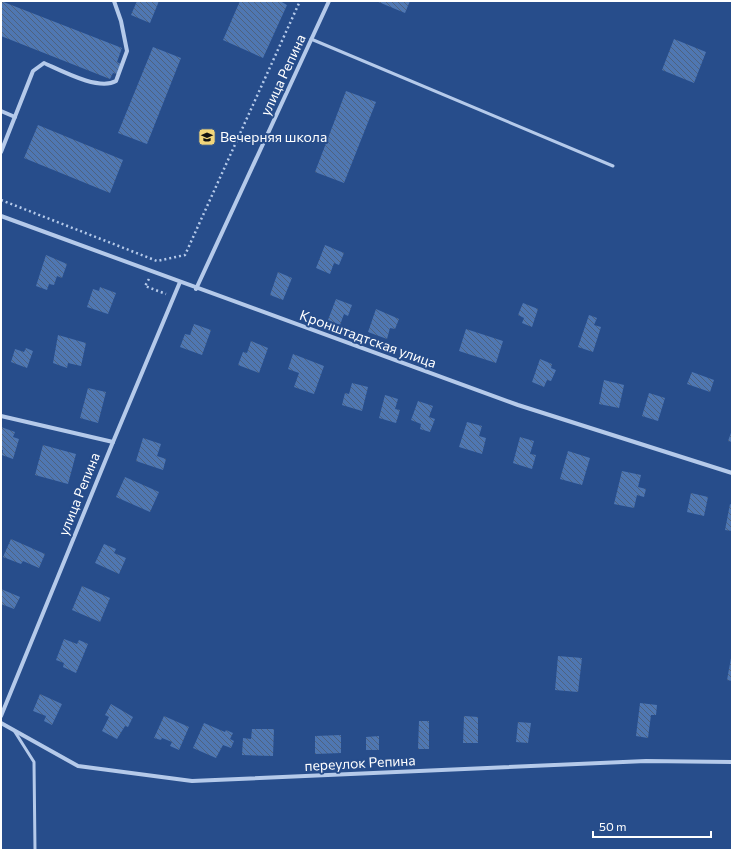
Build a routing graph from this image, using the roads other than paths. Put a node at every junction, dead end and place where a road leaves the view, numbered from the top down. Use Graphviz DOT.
graph roads {
  1 [pos="114,1"];
  2 [pos="329,1"];
  3 [pos="311,39"];
  4 [pos="1,111"];
  5 [pos="15,116"];
  6 [pos="1,152"];
  7 [pos="613,166"];
  8 [pos="1,216"];
  9 [pos="180,282"];
  10 [pos="196,289"];
  11 [pos="1,416"];
  12 [pos="113,442"];
  13 [pos="732,473"];
  14 [pos="1,716"];
  15 [pos="1,723"];
  16 [pos="14,730"];
  17 [pos="732,762"];
  18 [pos="35,850"];
  1 -- 5 [label="street"];
  2 -- 3 [label="street, улица Репина"];
  3 -- 7 [label="lane"];
  3 -- 10 [label="street, улица Репина"];
  4 -- 5 [label="street"];
  5 -- 6 [label="street"];
  8 -- 9 [label="street, Кронштадтская улица"];
  9 -- 10 [label="street, Кронштадтская улица"];
  9 -- 12 [label="street, улица Репина"];
  10 -- 13 [label="street, Кронштадтская улица"];
  11 -- 12 [label="street"];
  12 -- 14 [label="street, улица Репина"];
  15 -- 16 [label="street, переулок Репина"];
  16 -- 17 [label="street, переулок Репина"];
  16 -- 18 [label="lane"];
}
